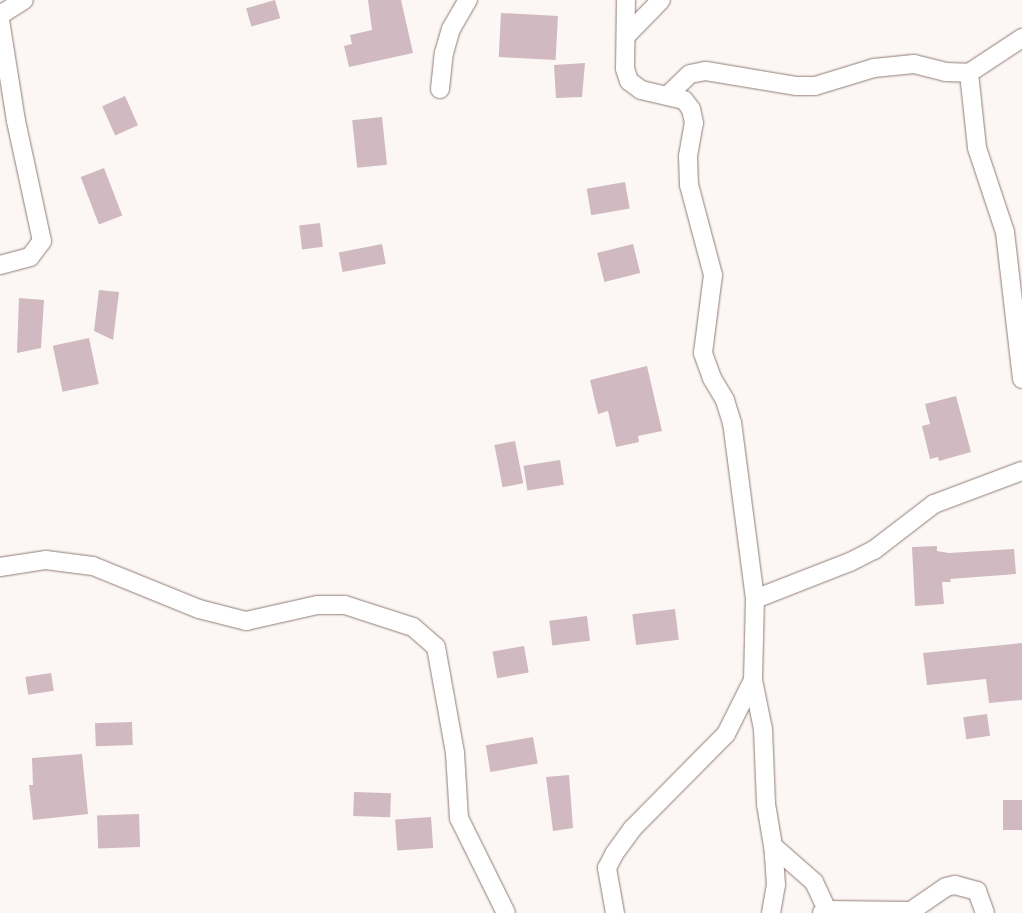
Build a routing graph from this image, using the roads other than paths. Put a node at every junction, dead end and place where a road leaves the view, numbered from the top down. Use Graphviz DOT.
graph roads {
  1 [pos="24,0"];
  2 [pos="468,0"];
  3 [pos="626,0"];
  4 [pos="661,0"];
  5 [pos="0,15"];
  6 [pos="0,20"];
  7 [pos="626,36"];
  8 [pos="1022,38"];
  9 [pos="969,73"];
  10 [pos="440,89"];
  11 [pos="668,95"];
  12 [pos="0,265"];
  13 [pos="1022,379"];
  14 [pos="1022,471"];
  15 [pos="0,567"];
  16 [pos="755,599"];
  17 [pos="753,680"];
  18 [pos="773,846"];
  19 [pos="825,911"];
  20 [pos="506,913"];
  21 [pos="615,913"];
  22 [pos="771,913"];
  23 [pos="984,913"];
  1 -- 5 [label="street"];
  2 -- 10 [label="street"];
  3 -- 7 [label="street"];
  4 -- 7 [label="street"];
  6 -- 12 [label="street"];
  7 -- 11 [label="street"];
  8 -- 9 [label="street"];
  9 -- 11 [label="street"];
  9 -- 13 [label="street"];
  11 -- 16 [label="street"];
  14 -- 16 [label="street"];
  15 -- 20 [label="street"];
  16 -- 17 [label="street"];
  17 -- 18 [label="street"];
  17 -- 21 [label="street"];
  18 -- 19 [label="street"];
  18 -- 22 [label="street"];
  19 -- 23 [label="street"];
}
